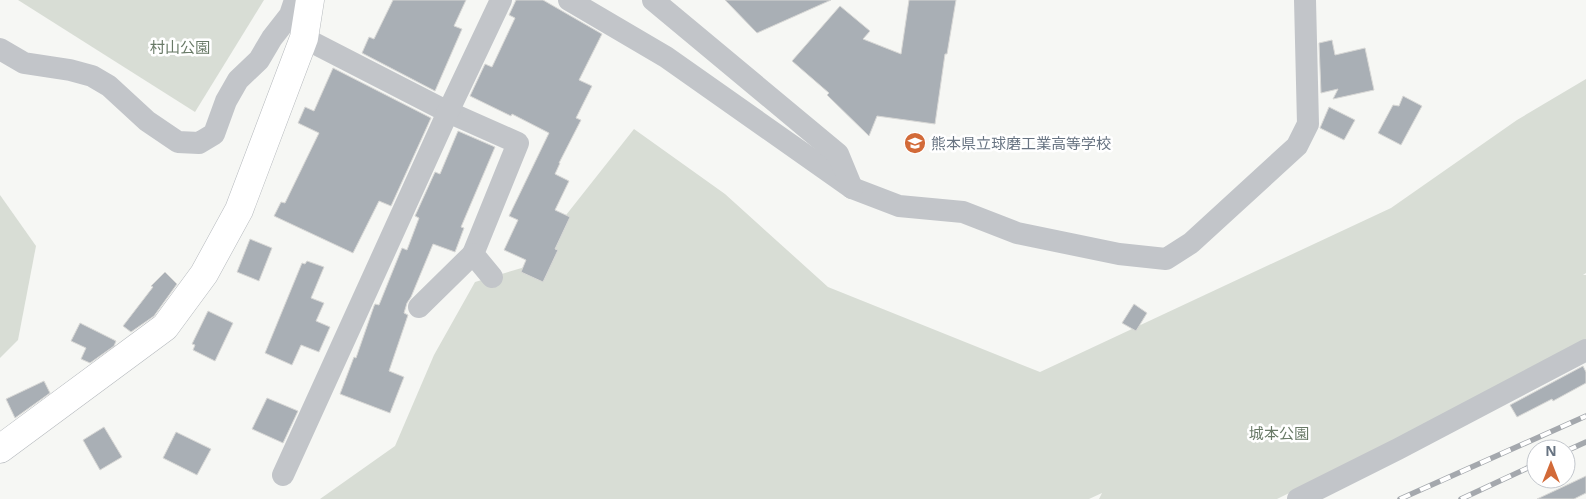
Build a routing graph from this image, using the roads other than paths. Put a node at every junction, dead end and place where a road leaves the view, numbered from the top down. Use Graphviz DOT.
graph roads {
  1 [pos="295,0"];
  2 [pos="310,0"];
  3 [pos="501,0"];
  4 [pos="569,0"];
  5 [pos="654,0"];
  6 [pos="1306,0"];
  7 [pos="304,38"];
  8 [pos="0,48"];
  9 [pos="448,112"];
  10 [pos="852,188"];
  11 [pos="473,254"];
  12 [pos="492,277"];
  13 [pos="418,307"];
  14 [pos="1586,350"];
  15 [pos="0,449"];
  16 [pos="284,475"];
  17 [pos="1298,499"];
  1 -- 8 [label="street"];
  2 -- 7 [label="street"];
  3 -- 9 [label="street"];
  4 -- 10 [label="street"];
  5 -- 10 [label="street"];
  6 -- 10 [label="street"];
  7 -- 9 [label="street"];
  7 -- 15 [label="street"];
  9 -- 11 [label="street"];
  9 -- 16 [label="street"];
  11 -- 12 [label="street"];
  11 -- 13 [label="street"];
  14 -- 17 [label="street"];
}
